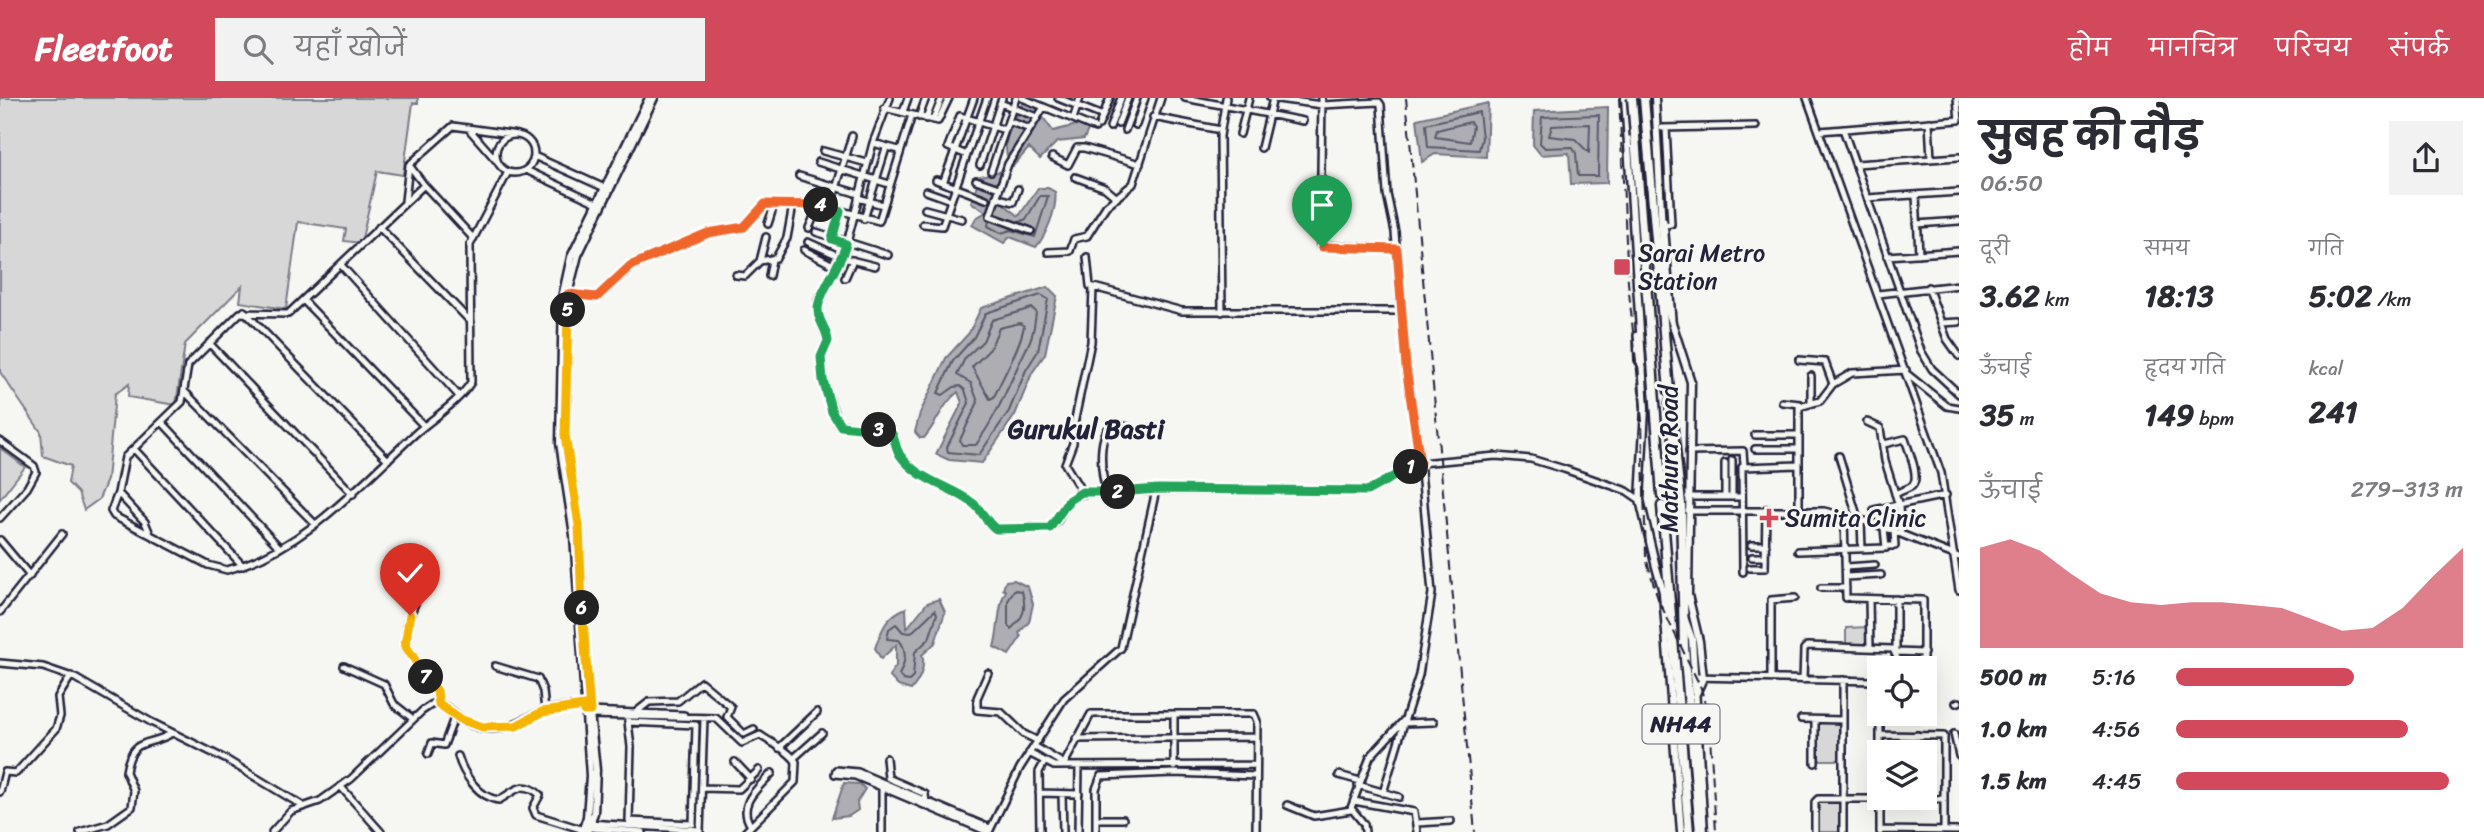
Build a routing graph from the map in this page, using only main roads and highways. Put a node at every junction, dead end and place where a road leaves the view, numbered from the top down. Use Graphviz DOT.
graph roads {
  1 [pos="649,98"];
  2 [pos="654,98"];
  3 [pos="1625,98"];
  4 [pos="1632,98"];
  5 [pos="1644,98"];
  6 [pos="1655,98"];
  7 [pos="1656,112"];
  8 [pos="1626,115"];
  9 [pos="607,189"];
  10 [pos="599,204"];
  11 [pos="1669,391"];
  12 [pos="1670,403"];
  13 [pos="1662,495"];
  14 [pos="1662,506"];
  15 [pos="1663,592"];
  16 [pos="1671,601"];
  17 [pos="1683,615"];
  18 [pos="1695,696"];
  19 [pos="587,712"];
  20 [pos="1699,749"];
  21 [pos="1695,781"];
  22 [pos="587,828"];
  23 [pos="1681,832"];
  24 [pos="1689,832"];
  25 [pos="1702,832"];
  1 -- 9 [label="main road"];
  2 -- 9 [label="main road"];
  3 -- 8 [label="main road, Mathura Road"];
  4 -- 13 [label="highway, Mathura Road, bridge"];
  5 -- 11 [label="highway, Mathura Road, bridge"];
  6 -- 7 [label="main road, Mathura Road"];
  7 -- 8 [label="main road"];
  7 -- 18 [label="main road, Mathura Road"];
  8 -- 15 [label="main road, Mathura Road"];
  9 -- 10 [label="main road"];
  10 -- 19 [label="main road"];
  10 -- 19 [label="main road"];
  12 -- 17 [label="highway, Mathura Road / NH44"];
  14 -- 16 [label="highway, Mathura Road / NH44"];
  15 -- 16 [label="main road, Mathura Road"];
  15 -- 23 [label="main road"];
  16 -- 24 [label="highway, Mathura Road / NH44"];
  17 -- 18 [label="main road"];
  17 -- 21 [label="highway, Mathura Road / NH44"];
  18 -- 20 [label="main road"];
  19 -- 22 [label="main road"];
  20 -- 21 [label="highway"];
  20 -- 25 [label="main road"];
  21 -- 25 [label="highway, Mathura Road / NH44"];
}
